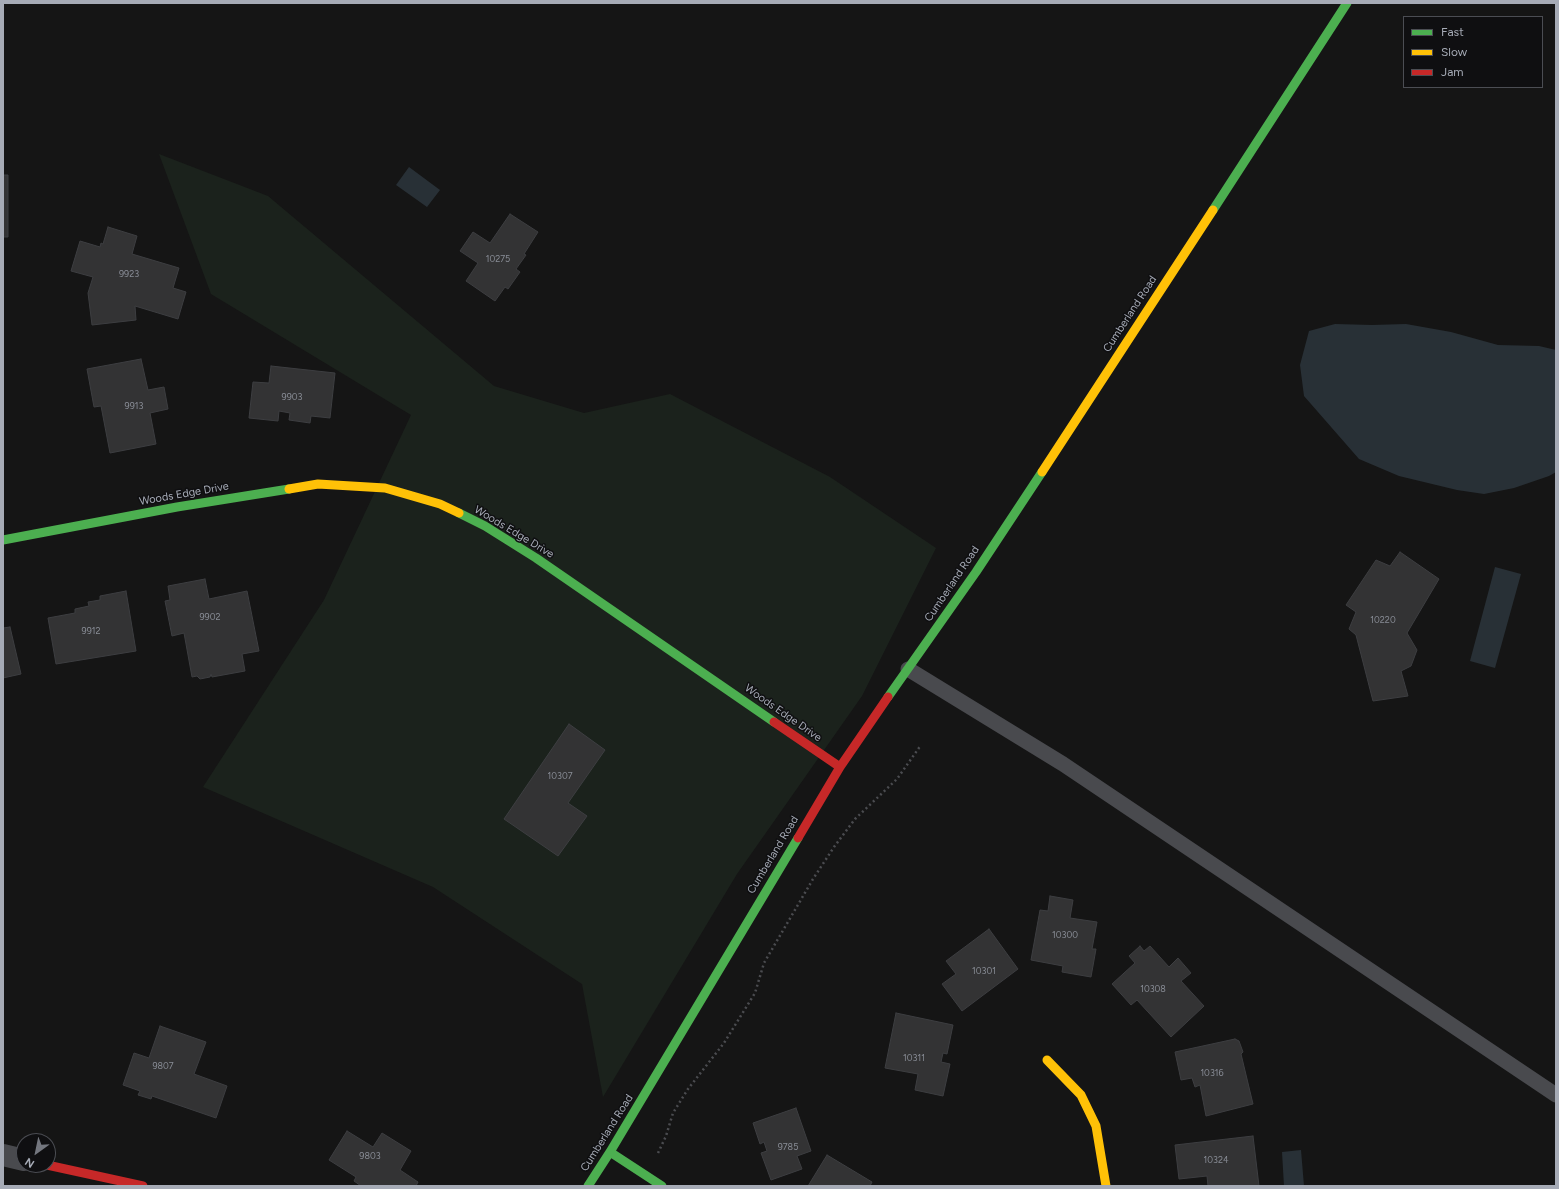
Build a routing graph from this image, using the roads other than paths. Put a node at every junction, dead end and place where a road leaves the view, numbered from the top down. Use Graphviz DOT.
graph roads {
  1 [pos="1347,3"];
  2 [pos="3,540"];
  3 [pos="908,669"];
  4 [pos="840,767"];
  5 [pos="1047,1060"];
  6 [pos="1556,1095"];
  7 [pos="610,1152"];
  8 [pos="3,1155"];
  9 [pos="16,1158"];
  10 [pos="56,1167"];
  11 [pos="143,1186"];
  12 [pos="588,1186"];
  13 [pos="662,1186"];
  14 [pos="1106,1186"];
  1 -- 3 [label="main road, Cumberland Road"];
  2 -- 4 [label="main road, Woods Edge Drive"];
  3 -- 4 [label="main road, Cumberland Road"];
  3 -- 6 [label="lane"];
  4 -- 7 [label="main road, Cumberland Road"];
  5 -- 14 [label="main road"];
  7 -- 12 [label="main road, Cumberland Road"];
  7 -- 13 [label="main road"];
  8 -- 9 [label="street"];
  10 -- 11 [label="main road"];
}
